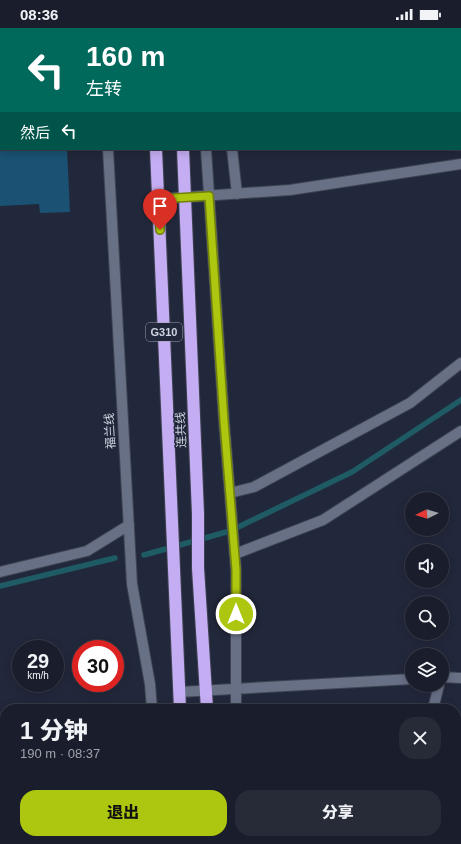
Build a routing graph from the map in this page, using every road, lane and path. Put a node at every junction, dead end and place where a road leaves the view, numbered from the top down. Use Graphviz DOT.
graph roads {
  1 [pos="108,150"];
  2 [pos="156,150"];
  3 [pos="183,150"];
  4 [pos="206,150"];
  5 [pos="232,150"];
  6 [pos="461,164"];
  7 [pos="237,194"];
  8 [pos="209,196"];
  9 [pos="186,198"];
  10 [pos="159,199"];
  11 [pos="461,363"];
  12 [pos="461,431"];
  13 [pos="230,493"];
  14 [pos="129,525"];
  15 [pos="235,554"];
  16 [pos="0,572"];
  17 [pos="449,677"];
  18 [pos="461,678"];
  19 [pos="405,679"];
  20 [pos="236,689"];
  21 [pos="206,691"];
  22 [pos="179,692"];
  23 [pos="437,692"];
  24 [pos="152,704"];
  25 [pos="180,704"];
  26 [pos="207,704"];
  27 [pos="236,704"];
  28 [pos="434,704"];
  1 -- 14 [label="street, 福兰线"];
  2 -- 10 [label="highway, 连共线 / G310"];
  3 -- 9 [label="highway, 连共线 / G310"];
  4 -- 8 [label="street"];
  5 -- 7 [label="street"];
  6 -- 7 [label="street"];
  7 -- 8 [label="street"];
  8 -- 9 [label="street"];
  8 -- 13 [label="street"];
  9 -- 10 [label="street"];
  9 -- 21 [label="highway, 连共线 / G310"];
  10 -- 22 [label="highway, 连共线 / G310"];
  11 -- 13 [label="street"];
  12 -- 15 [label="street"];
  13 -- 15 [label="street"];
  14 -- 16 [label="street"];
  14 -- 24 [label="street, 福兰线"];
  15 -- 20 [label="street"];
  17 -- 18 [label="street"];
  19 -- 20 [label="street"];
  20 -- 21 [label="street"];
  20 -- 27 [label="street"];
  21 -- 22 [label="street"];
  21 -- 26 [label="highway, 连共线 / G310"];
  22 -- 25 [label="highway, G310"];
  23 -- 28 [label="street"];
}
